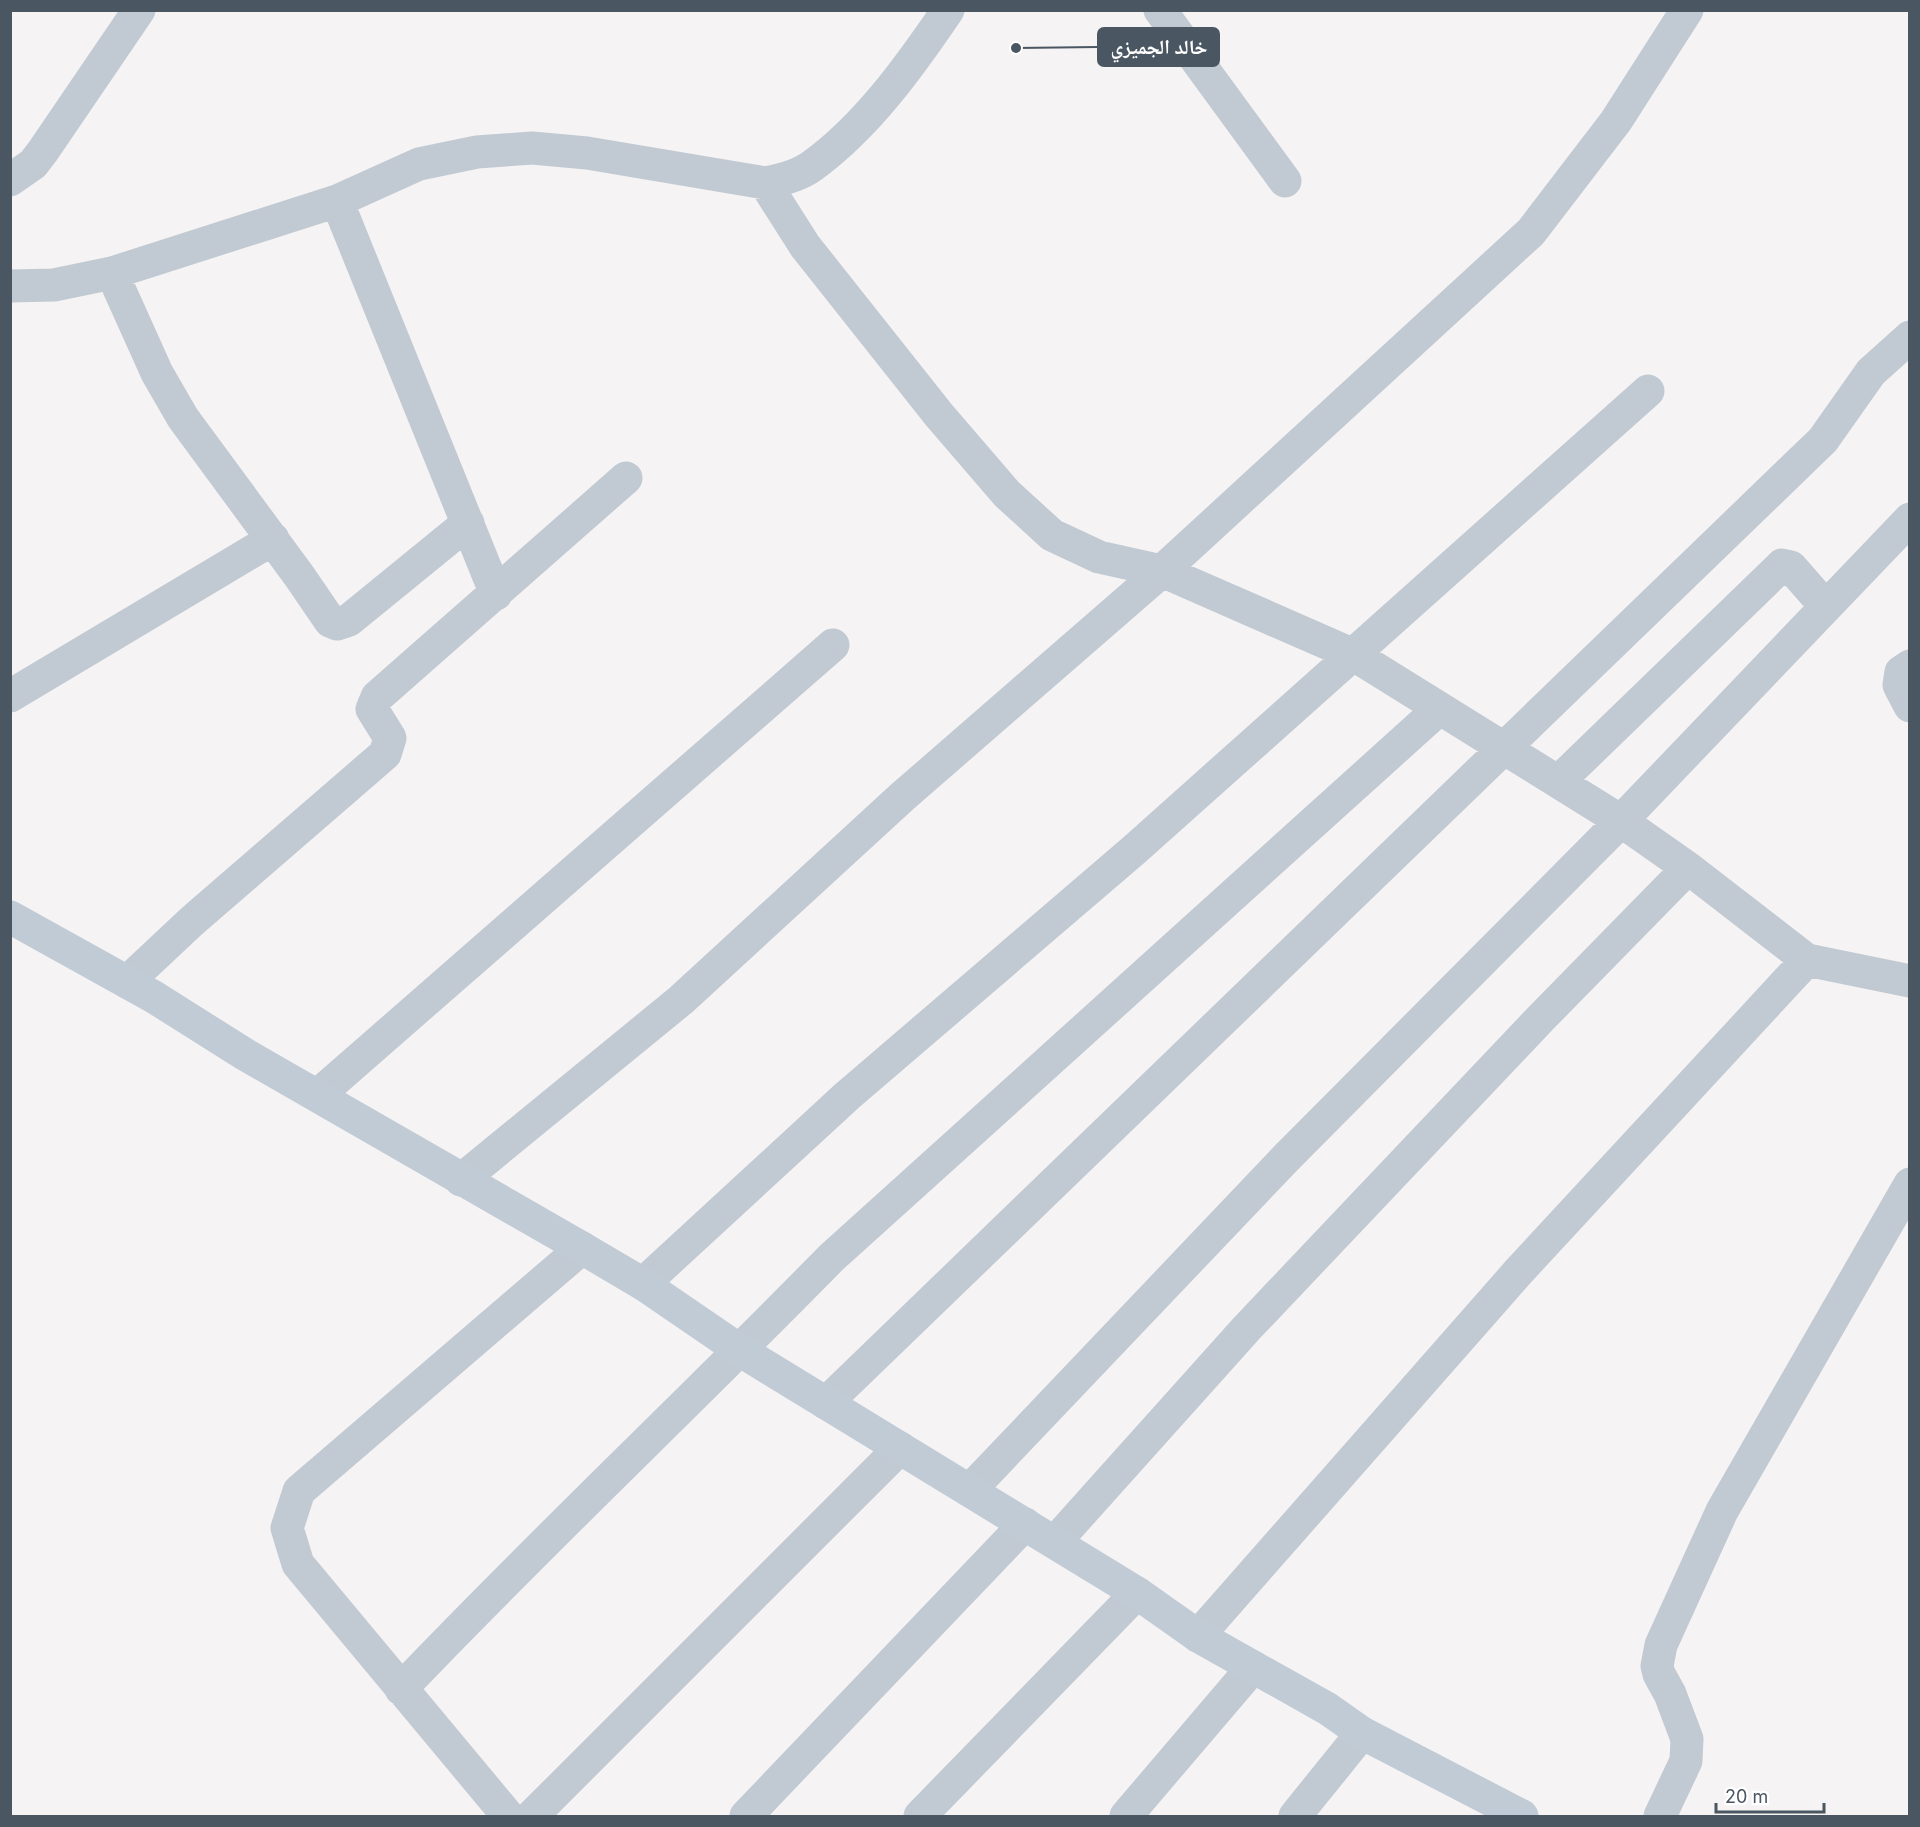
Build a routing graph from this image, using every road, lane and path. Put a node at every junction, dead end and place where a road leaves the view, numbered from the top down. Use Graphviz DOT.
graph roads {
  1 [pos="139,10"];
  2 [pos="948,10"];
  3 [pos="1160,10"];
  4 [pos="1687,10"];
  5 [pos="10,180"];
  6 [pos="1285,181"];
  7 [pos="765,183"];
  8 [pos="337,201"];
  9 [pos="112,273"];
  10 [pos="10,286"];
  11 [pos="1910,337"];
  12 [pos="1648,390"];
  13 [pos="626,478"];
  14 [pos="1910,519"];
  15 [pos="468,523"];
  16 [pos="273,539"];
  17 [pos="1162,571"];
  18 [pos="496,594"];
  19 [pos="1826,607"];
  20 [pos="833,645"];
  21 [pos="1354,655"];
  22 [pos="1910,666"];
  23 [pos="10,696"];
  24 [pos="1910,706"];
  25 [pos="1438,709"];
  26 [pos="1504,748"];
  27 [pos="1558,781"];
  28 [pos="1621,821"];
  29 [pos="1688,868"];
  30 [pos="10,917"];
  31 [pos="1807,960"];
  32 [pos="1910,981"];
  33 [pos="127,982"];
  34 [pos="318,1095"];
  35 [pos="461,1180"];
  36 [pos="1910,1184"];
  37 [pos="582,1248"];
  38 [pos="643,1284"];
  39 [pos="741,1351"];
  40 [pos="826,1403"];
  41 [pos="900,1448"];
  42 [pos="970,1490"];
  43 [pos="1025,1524"];
  44 [pos="1055,1542"];
  45 [pos="1137,1593"];
  46 [pos="1198,1636"];
  47 [pos="1253,1667"];
  48 [pos="401,1689"];
  49 [pos="1362,1732"];
  50 [pos="508,1816"];
  51 [pos="532,1816"];
  52 [pos="746,1816"];
  53 [pos="920,1816"];
  54 [pos="1126,1816"];
  55 [pos="1296,1816"];
  56 [pos="1522,1816"];
  57 [pos="1660,1816"];
  1 -- 5 [label="street"];
  2 -- 7 [label="street"];
  3 -- 6 [label="street"];
  4 -- 17 [label="street"];
  7 -- 8 [label="street"];
  7 -- 17 [label="street"];
  8 -- 9 [label="street"];
  8 -- 15 [label="street"];
  9 -- 10 [label="street"];
  9 -- 16 [label="street"];
  11 -- 26 [label="street"];
  12 -- 21 [label="street"];
  13 -- 18 [label="street"];
  14 -- 19 [label="street"];
  15 -- 16 [label="street"];
  15 -- 18 [label="street"];
  16 -- 23 [label="street"];
  17 -- 21 [label="street"];
  17 -- 35 [label="street"];
  18 -- 33 [label="street"];
  19 -- 27 [label="street"];
  19 -- 28 [label="street"];
  20 -- 34 [label="street"];
  21 -- 25 [label="street"];
  21 -- 38 [label="street"];
  22 -- 24 [label="street"];
  25 -- 26 [label="street"];
  25 -- 39 [label="street"];
  26 -- 27 [label="street"];
  26 -- 40 [label="street"];
  27 -- 28 [label="street"];
  28 -- 29 [label="street"];
  28 -- 42 [label="street"];
  29 -- 31 [label="street"];
  29 -- 44 [label="street"];
  30 -- 33 [label="street"];
  31 -- 32 [label="street"];
  31 -- 46 [label="street"];
  33 -- 34 [label="street"];
  34 -- 35 [label="street"];
  35 -- 37 [label="street"];
  36 -- 57 [label="street"];
  37 -- 38 [label="street"];
  37 -- 48 [label="street"];
  38 -- 39 [label="street"];
  39 -- 40 [label="street"];
  39 -- 48 [label="street"];
  40 -- 41 [label="street"];
  41 -- 42 [label="street"];
  41 -- 51 [label="street"];
  42 -- 43 [label="street"];
  43 -- 44 [label="street"];
  43 -- 52 [label="street"];
  44 -- 45 [label="street"];
  45 -- 46 [label="street"];
  45 -- 53 [label="street"];
  46 -- 47 [label="street"];
  47 -- 49 [label="street"];
  47 -- 54 [label="street"];
  48 -- 50 [label="street"];
  49 -- 55 [label="street"];
  49 -- 56 [label="street"];
}
